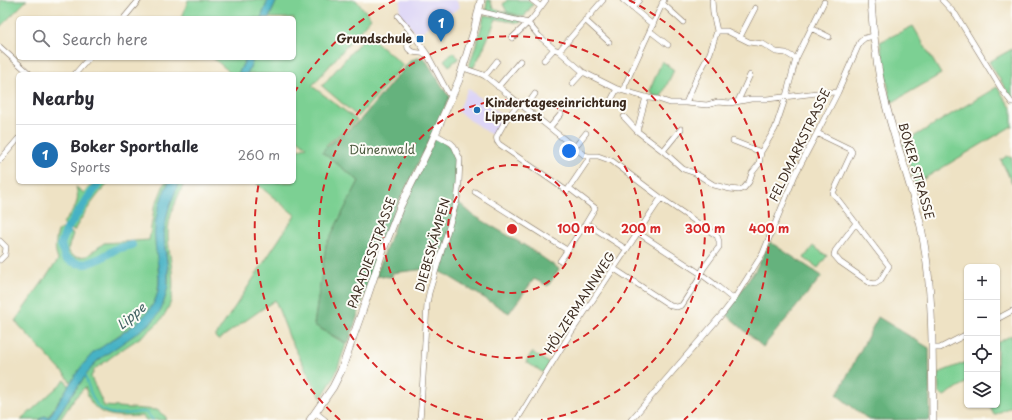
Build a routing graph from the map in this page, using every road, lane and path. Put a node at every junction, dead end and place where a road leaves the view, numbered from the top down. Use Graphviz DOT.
graph roads {
  1 [pos="139,0"];
  2 [pos="481,0"];
  3 [pos="532,0"];
  4 [pos="546,0"];
  5 [pos="603,0"];
  6 [pos="623,0"];
  7 [pos="639,0"];
  8 [pos="712,0"];
  9 [pos="871,0"];
  10 [pos="942,0"];
  11 [pos="663,1"];
  12 [pos="824,2"];
  13 [pos="541,7"];
  14 [pos="632,8"];
  15 [pos="755,8"];
  16 [pos="479,12"];
  17 [pos="126,16"];
  18 [pos="398,16"];
  19 [pos="585,20"];
  20 [pos="683,22"];
  21 [pos="528,23"];
  22 [pos="651,28"];
  23 [pos="810,28"];
  24 [pos="717,31"];
  25 [pos="829,36"];
  26 [pos="874,36"];
  27 [pos="415,37"];
  28 [pos="740,37"];
  29 [pos="512,38"];
  30 [pos="609,42"];
  31 [pos="668,45"];
  32 [pos="0,47"];
  33 [pos="556,50"];
  34 [pos="427,54"];
  35 [pos="796,59"];
  36 [pos="87,60"];
  37 [pos="544,60"];
  38 [pos="497,61"];
  39 [pos="520,61"];
  40 [pos="463,68"];
  41 [pos="28,72"];
  42 [pos="77,72"];
  43 [pos="583,72"];
  44 [pos="750,75"];
  45 [pos="485,76"];
  46 [pos="572,84"];
  47 [pos="498,87"];
  48 [pos="617,88"];
  49 [pos="624,91"];
  50 [pos="838,92"];
  51 [pos="535,94"];
  52 [pos="453,95"];
  53 [pos="786,96"];
  54 [pos="646,97"];
  55 [pos="738,101"];
  56 [pos="519,103"];
  57 [pos="686,103"];
  58 [pos="1012,103"];
  59 [pos="609,104"];
  60 [pos="525,108"];
  61 [pos="561,114"];
  62 [pos="624,117"];
  63 [pos="550,127"];
  64 [pos="681,129"];
  65 [pos="637,130"];
  66 [pos="586,133"];
  67 [pos="817,133"];
  68 [pos="435,134"];
  69 [pos="16,141"];
  70 [pos="733,141"];
  71 [pos="575,147"];
  72 [pos="663,151"];
  73 [pos="761,152"];
  74 [pos="588,156"];
  75 [pos="0,160"];
  76 [pos="475,192"];
  77 [pos="566,192"];
  78 [pos="661,198"];
  79 [pos="586,223"];
  80 [pos="856,223"];
  81 [pos="637,232"];
  82 [pos="0,240"];
  83 [pos="626,249"];
  84 [pos="567,250"];
  85 [pos="0,260"];
  86 [pos="560,261"];
  87 [pos="613,268"];
  88 [pos="701,274"];
  89 [pos="734,298"];
  90 [pos="1012,311"];
  91 [pos="1000,317"];
  92 [pos="964,336"];
  93 [pos="932,348"];
  94 [pos="315,412"];
  95 [pos="310,420"];
  96 [pos="325,420"];
  97 [pos="420,420"];
  98 [pos="517,420"];
  99 [pos="632,420"];
  100 [pos="933,420"];
  1 -- 17 [label="street"];
  2 -- 16 [label="main road, PARADIESSTRASSE"];
  3 -- 13 [label="street"];
  4 -- 13 [label="street"];
  5 -- 19 [label="street"];
  6 -- 14 [label="street"];
  7 -- 14 [label="street"];
  8 -- 24 [label="street"];
  9 -- 26 [label="main road, BOKER STRASSE"];
  10 -- 58 [label="street"];
  11 -- 20 [label="street"];
  11 -- 22 [label="street"];
  12 -- 23 [label="street"];
  13 -- 21 [label="street"];
  14 -- 22 [label="street"];
  15 -- 28 [label="street"];
  16 -- 21 [label="street"];
  16 -- 40 [label="main road, PARADIESSTRASSE"];
  18 -- 27 [label="street"];
  19 -- 30 [label="street"];
  19 -- 33 [label="street"];
  21 -- 29 [label="street"];
  21 -- 33 [label="street"];
  22 -- 31 [label="street"];
  22 -- 49 [label="street"];
  23 -- 25 [label="street"];
  23 -- 35 [label="street"];
  24 -- 28 [label="street"];
  24 -- 57 [label="street"];
  26 -- 50 [label="street, FELDMARKSTRASSE"];
  26 -- 93 [label="main road, BOKER STRASSE"];
  27 -- 34 [label="street"];
  27 -- 34 [label="street"];
  28 -- 35 [label="street"];
  32 -- 41 [label="street"];
  33 -- 37 [label="street"];
  33 -- 43 [label="street"];
  34 -- 52 [label="street"];
  35 -- 53 [label="street"];
  36 -- 42 [label="street"];
  38 -- 45 [label="street"];
  39 -- 47 [label="street"];
  40 -- 45 [label="street"];
  40 -- 52 [label="main road, PARADIESSTRASSE"];
  43 -- 46 [label="street"];
  43 -- 48 [label="street"];
  44 -- 55 [label="street"];
  45 -- 47 [label="street"];
  47 -- 56 [label="street"];
  48 -- 49 [label="street"];
  48 -- 59 [label="street"];
  49 -- 54 [label="street"];
  50 -- 53 [label="street"];
  50 -- 67 [label="street, FELDMARKSTRASSE"];
  51 -- 60 [label="street"];
  52 -- 68 [label="main road, PARADIESSTRASSE"];
  53 -- 55 [label="street"];
  53 -- 73 [label="street"];
  54 -- 57 [label="street"];
  54 -- 65 [label="street"];
  55 -- 57 [label="street"];
  56 -- 60 [label="street"];
  56 -- 77 [label="street"];
  60 -- 63 [label="street"];
  61 -- 63 [label="street"];
  62 -- 65 [label="street"];
  63 -- 71 [label="street"];
  64 -- 72 [label="street"];
  65 -- 72 [label="street"];
  66 -- 71 [label="street"];
  67 -- 80 [label="street"];
  67 -- 89 [label="street, FELDMARKSTRASSE"];
  68 -- 94 [label="main road, PARADIESSTRASSE"];
  68 -- 97 [label="street, DIEBESKÄMPEN"];
  69 -- 75 [label="street"];
  70 -- 73 [label="street"];
  71 -- 74 [label="street"];
  72 -- 73 [label="street"];
  74 -- 77 [label="street"];
  74 -- 78 [label="street"];
  76 -- 84 [label="street"];
  77 -- 79 [label="street"];
  78 -- 81 [label="street, HÖLZERMANNWEG"];
  78 -- 88 [label="street"];
  79 -- 83 [label="street"];
  79 -- 84 [label="street"];
  80 -- 80 [label="street"];
  81 -- 83 [label="street, HÖLZERMANNWEG"];
  81 -- 88 [label="street"];
  82 -- 85 [label="street"];
  83 -- 87 [label="street, HÖLZERMANNWEG"];
  84 -- 86 [label="street"];
  87 -- 88 [label="street"];
  87 -- 98 [label="street, HÖLZERMANNWEG"];
  88 -- 89 [label="street"];
  89 -- 99 [label="street, FELDMARKSTRASSE"];
  90 -- 91 [label="street"];
  92 -- 93 [label="street"];
  93 -- 100 [label="main road, BOKER STRASSE"];
  94 -- 95 [label="main road, PARADIESSTRASSE"];
  94 -- 96 [label="street"];
}
